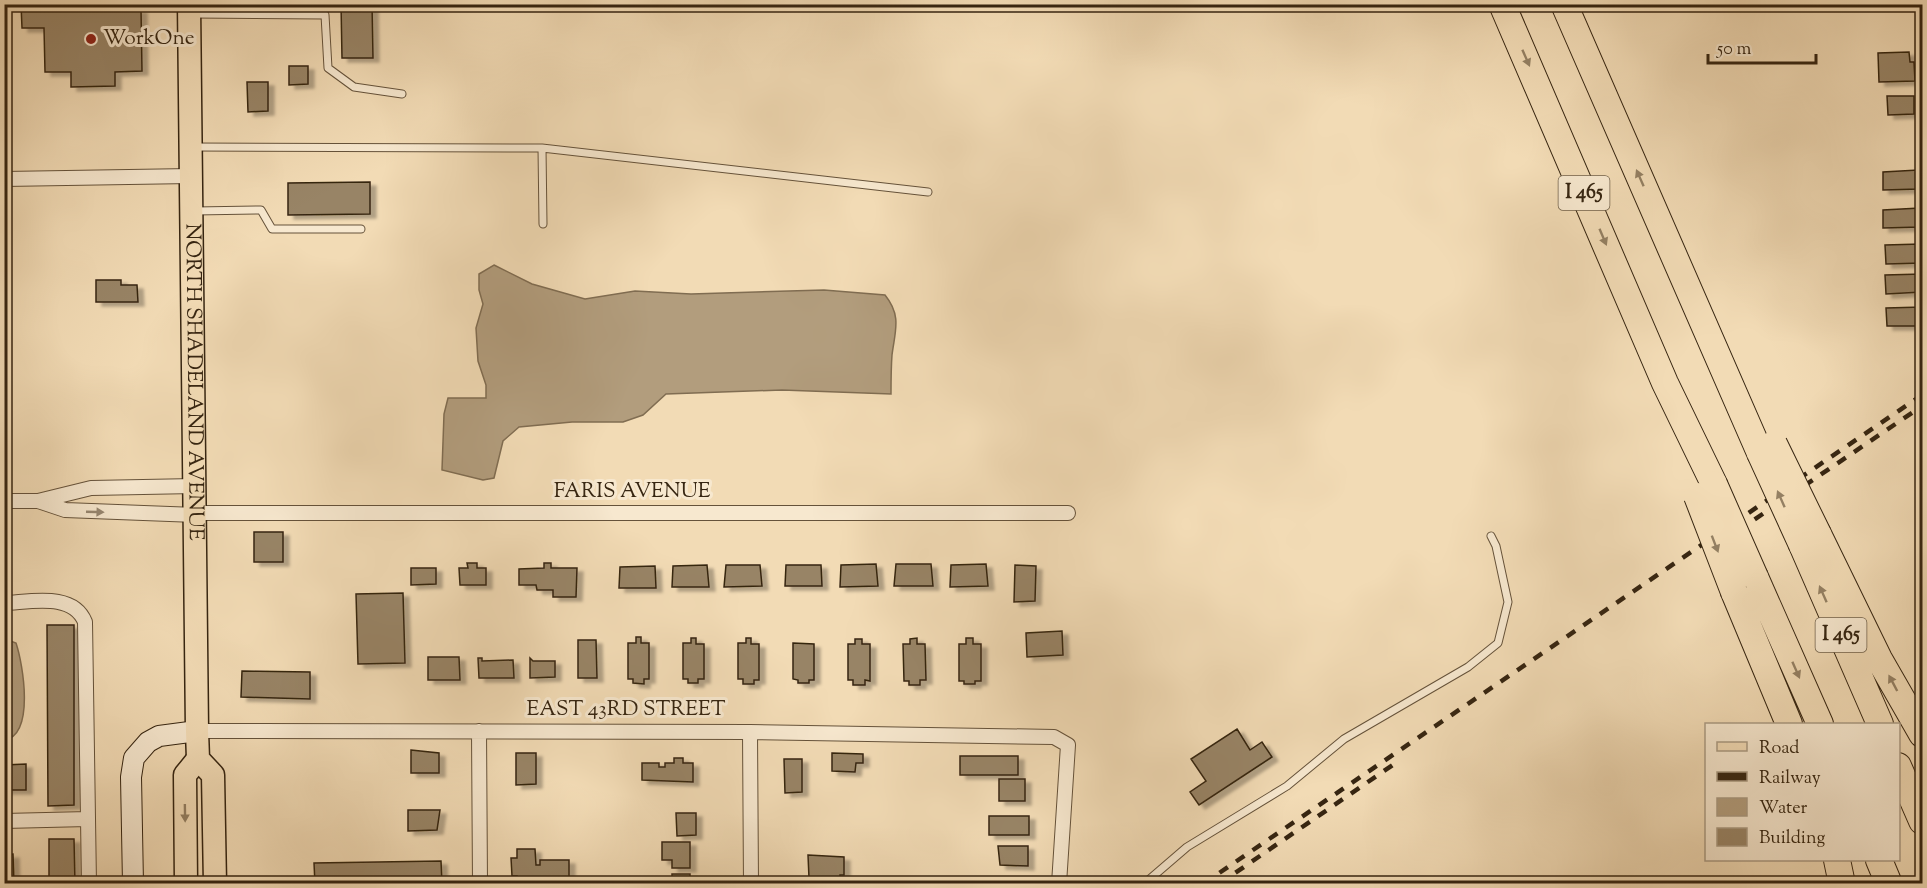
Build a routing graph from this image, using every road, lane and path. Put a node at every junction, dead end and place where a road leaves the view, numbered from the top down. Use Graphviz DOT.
graph roads {
  1 [pos="1502,4"];
  2 [pos="1564,4"];
  3 [pos="190,9"];
  4 [pos="402,94"];
  5 [pos="191,147"];
  6 [pos="542,148"];
  7 [pos="191,176"];
  8 [pos="4,180"];
  9 [pos="928,192"];
  10 [pos="192,211"];
  11 [pos="543,224"];
  12 [pos="361,229"];
  13 [pos="195,486"];
  14 [pos="1705,490"];
  15 [pos="4,501"];
  16 [pos="38,501"];
  17 [pos="1068,513"];
  18 [pos="195,514"];
  19 [pos="1491,536"];
  20 [pos="1810,540"];
  21 [pos="4,603"];
  22 [pos="1788,723"];
  23 [pos="1820,723"];
  24 [pos="1880,723"];
  25 [pos="197,731"];
  26 [pos="479,731"];
  27 [pos="750,732"];
  28 [pos="1923,734"];
  29 [pos="198,759"];
  30 [pos="1900,768"];
  31 [pos="88,819"];
  32 [pos="1923,820"];
  33 [pos="4,821"];
  34 [pos="1837,861"];
  35 [pos="1879,861"];
  36 [pos="89,884"];
  37 [pos="133,884"];
  38 [pos="186,884"];
  39 [pos="214,884"];
  40 [pos="480,884"];
  41 [pos="751,884"];
  42 [pos="1059,884"];
  43 [pos="1144,884"];
  44 [pos="1842,884"];
  45 [pos="1889,884"];
  1 -- 14 [label="highway, I 465, one-way"];
  20 -- 2 [label="highway, I 465, one-way, bridge"];
  3 -- 4 [label="lane"];
  3 -- 5 [label="main road, NORTH SHADELAND AVENUE"];
  5 -- 6 [label="lane"];
  5 -- 7 [label="main road, NORTH SHADELAND AVENUE"];
  6 -- 9 [label="lane"];
  6 -- 11 [label="lane"];
  7 -- 8 [label="street"];
  7 -- 10 [label="main road, NORTH SHADELAND AVENUE"];
  10 -- 12 [label="lane"];
  10 -- 13 [label="main road, NORTH SHADELAND AVENUE"];
  13 -- 16 [label="street, FARIS AVENUE"];
  13 -- 18 [label="main road, NORTH SHADELAND AVENUE"];
  14 -- 22 [label="highway, one-way, bridge"];
  14 -- 23 [label="highway, I 465, one-way, bridge"];
  15 -- 16 [label="street, FARIS AVENUE"];
  16 -- 18 [label="street, FARIS AVENUE, one-way"];
  17 -- 18 [label="street, FARIS AVENUE"];
  18 -- 25 [label="main road, NORTH SHADELAND AVENUE"];
  19 -- 43 [label="lane"];
  24 -- 20 [label="highway, I 465, one-way"];
  28 -- 20 [label="highway, one-way"];
  21 -- 31 [label="street"];
  25 -- 26 [label="street, EAST 43RD STREET"];
  25 -- 29 [label="main road, NORTH SHADELAND AVENUE"];
  25 -- 37 [label="street"];
  26 -- 27 [label="street, EAST 43RD STREET"];
  26 -- 40 [label="street"];
  27 -- 41 [label="street"];
  27 -- 42 [label="street, EAST 43RD STREET"];
  29 -- 38 [label="main road, one-way"];
  29 -- 39 [label="main road"];
  30 -- 32 [label="highway"];
  31 -- 33 [label="street"];
  31 -- 36 [label="street"];
  34 -- 44 [label="highway"];
  35 -- 45 [label="highway"];
}
